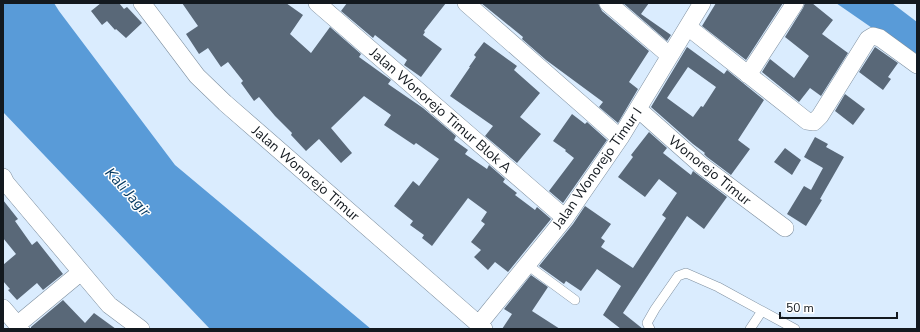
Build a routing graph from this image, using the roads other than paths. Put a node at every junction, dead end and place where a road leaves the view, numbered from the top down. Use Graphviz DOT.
graph roads {
  1 [pos="142,3"];
  2 [pos="317,3"];
  3 [pos="466,3"];
  4 [pos="608,3"];
  5 [pos="702,3"];
  6 [pos="795,3"];
  7 [pos="688,27"];
  8 [pos="670,56"];
  9 [pos="917,65"];
  10 [pos="748,75"];
  11 [pos="638,109"];
  12 [pos="620,138"];
  13 [pos="4,182"];
  14 [pos="565,218"];
  15 [pos="785,228"];
  16 [pos="526,264"];
  17 [pos="81,272"];
  18 [pos="575,300"];
  19 [pos="3,308"];
  20 [pos="762,311"];
  21 [pos="19,327"];
  22 [pos="481,327"];
  23 [pos="141,329"];
  24 [pos="650,329"];
  25 [pos="750,329"];
  26 [pos="795,329"];
  1 -- 22 [label="street, Jalan Wonorejo Timur"];
  2 -- 14 [label="street, Jalan Wonorejo Timur Blok A"];
  3 -- 12 [label="street"];
  4 -- 8 [label="street"];
  5 -- 7 [label="street, Jalan Wonorejo Timur I"];
  6 -- 10 [label="street"];
  7 -- 8 [label="street, Jalan Wonorejo Timur I"];
  7 -- 10 [label="street"];
  8 -- 11 [label="street, Jalan Wonorejo Timur I"];
  9 -- 10 [label="street"];
  11 -- 12 [label="street, Jalan Wonorejo Timur I"];
  11 -- 15 [label="street, Wonorejo Timur"];
  12 -- 14 [label="street, Jalan Wonorejo Timur I"];
  13 -- 17 [label="street"];
  14 -- 16 [label="street, Jalan Wonorejo Timur I"];
  16 -- 18 [label="lane"];
  16 -- 22 [label="street, Jalan Wonorejo Timur I"];
  17 -- 21 [label="street"];
  17 -- 23 [label="street"];
  19 -- 21 [label="street"];
  20 -- 24 [label="lane"];
  20 -- 25 [label="lane"];
  20 -- 26 [label="lane"];
}
